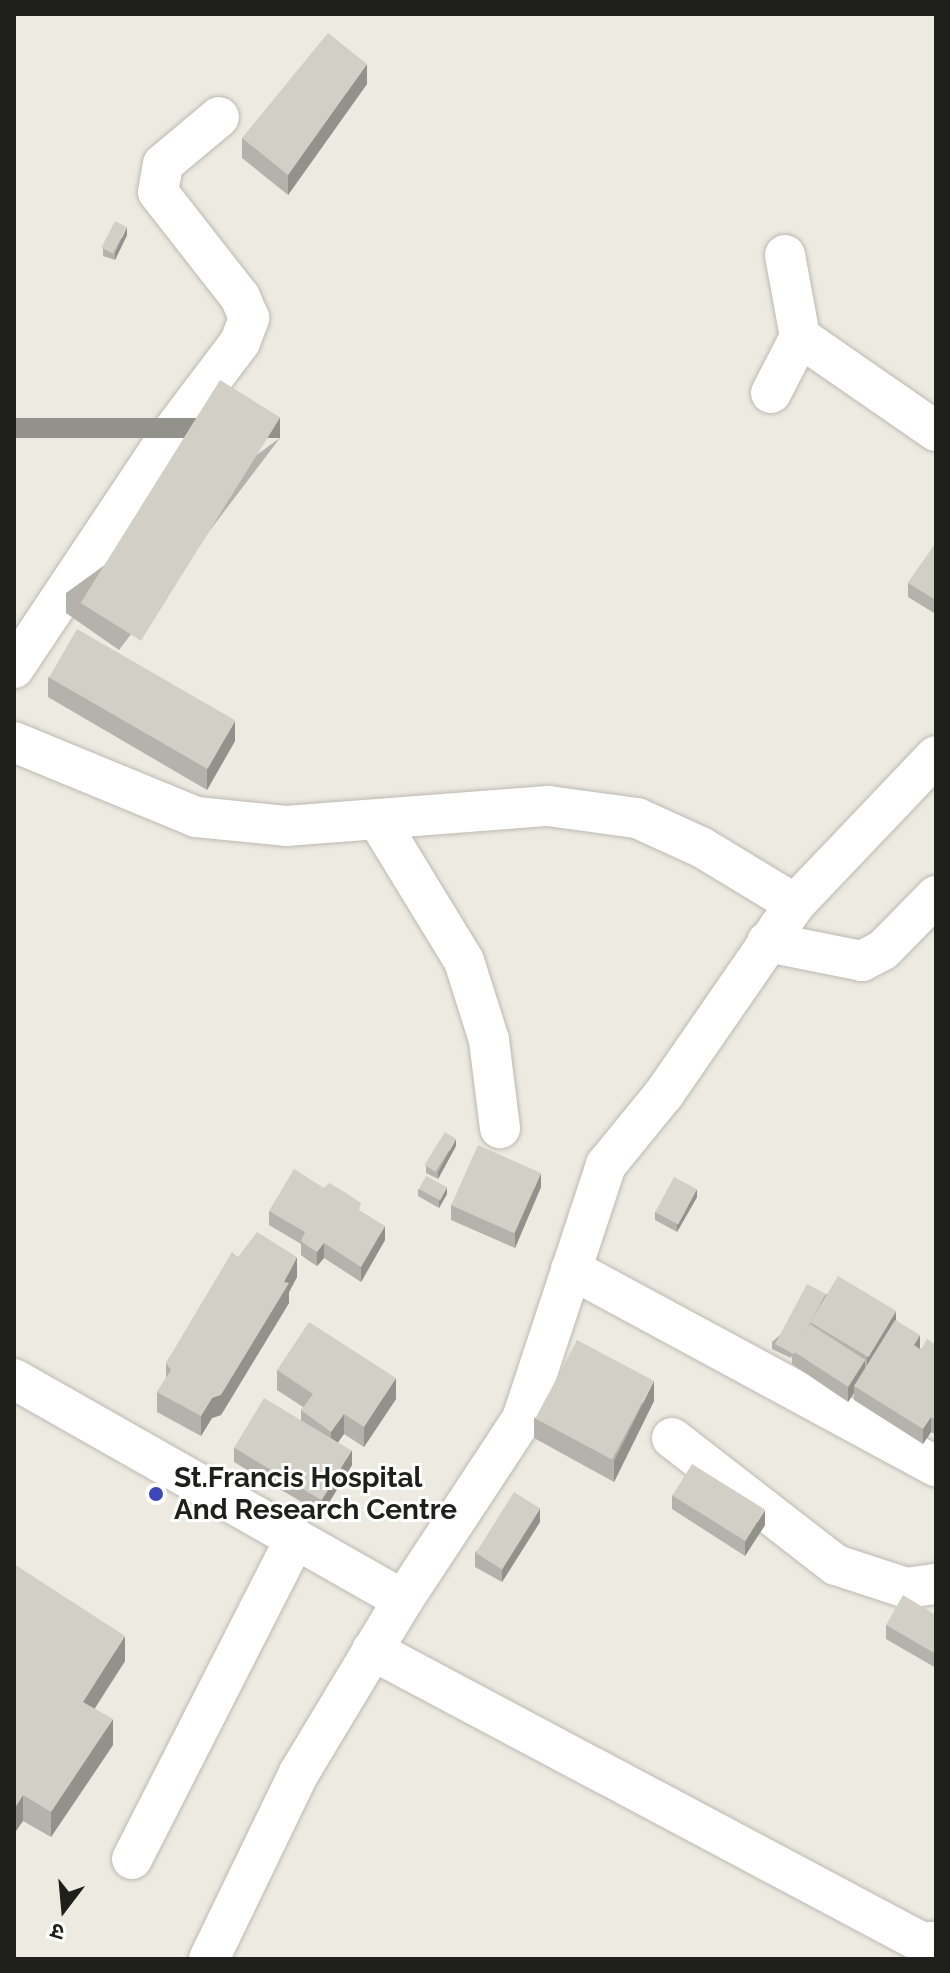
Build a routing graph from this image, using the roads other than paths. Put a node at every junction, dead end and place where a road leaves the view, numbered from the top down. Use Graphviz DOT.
graph roads {
  1 [pos="219,117"];
  2 [pos="785,255"];
  3 [pos="800,337"];
  4 [pos="771,393"];
  5 [pos="936,431"];
  6 [pos="14,668"];
  7 [pos="14,742"];
  8 [pos="936,756"];
  9 [pos="378,820"];
  10 [pos="936,896"];
  11 [pos="795,904"];
  12 [pos="767,942"];
  13 [pos="500,1128"];
  14 [pos="571,1269"];
  15 [pos="14,1379"];
  16 [pos="672,1438"];
  17 [pos="936,1466"];
  18 [pos="295,1539"];
  19 [pos="936,1584"];
  20 [pos="403,1600"];
  21 [pos="372,1650"];
  22 [pos="132,1859"];
  23 [pos="936,1942"];
  24 [pos="209,1959"];
  1 -- 6 [label="street"];
  2 -- 3 [label="street"];
  3 -- 4 [label="street"];
  3 -- 5 [label="street"];
  7 -- 9 [label="street"];
  8 -- 11 [label="street"];
  9 -- 11 [label="street"];
  9 -- 13 [label="street"];
  10 -- 12 [label="street"];
  11 -- 12 [label="street"];
  12 -- 14 [label="street"];
  14 -- 17 [label="street"];
  14 -- 20 [label="street"];
  15 -- 18 [label="street"];
  16 -- 19 [label="street"];
  18 -- 20 [label="street"];
  18 -- 22 [label="street"];
  20 -- 21 [label="street"];
  21 -- 23 [label="street"];
  21 -- 24 [label="street"];
}
